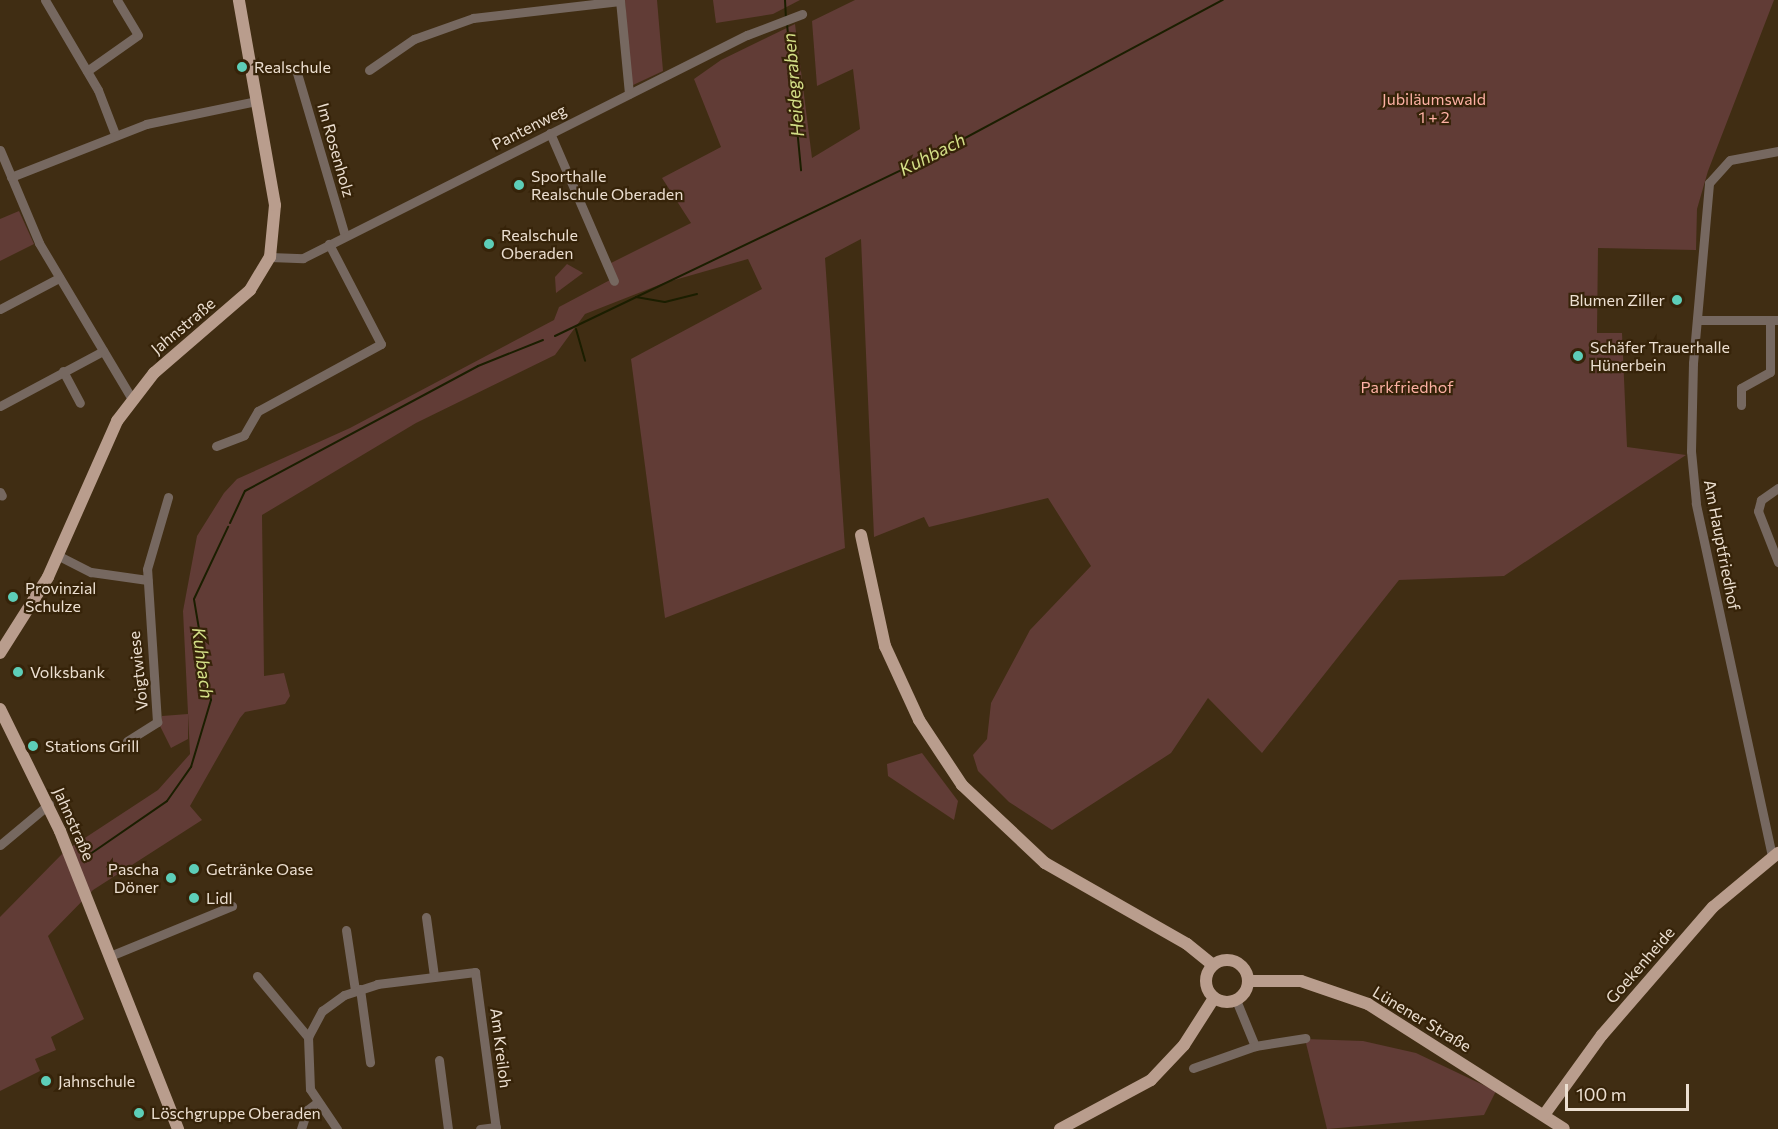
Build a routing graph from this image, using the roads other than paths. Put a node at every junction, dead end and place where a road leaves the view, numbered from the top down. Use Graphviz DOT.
graph roads {
  1 [pos="45,0"];
  2 [pos="117,0"];
  3 [pos="239,0"];
  4 [pos="620,1"];
  5 [pos="798,15"];
  6 [pos="369,70"];
  7 [pos="87,71"];
  8 [pos="297,73"];
  9 [pos="629,94"];
  10 [pos="256,101"];
  11 [pos="550,133"];
  12 [pos="115,134"];
  13 [pos="0,150"];
  14 [pos="1778,151"];
  15 [pos="11,177"];
  16 [pos="345,236"];
  17 [pos="329,244"];
  18 [pos="270,258"];
  19 [pos="59,278"];
  20 [pos="614,281"];
  21 [pos="0,309"];
  22 [pos="1697,320"];
  23 [pos="1774,320"];
  24 [pos="103,351"];
  25 [pos="63,371"];
  26 [pos="132,399"];
  27 [pos="80,404"];
  28 [pos="1741,405"];
  29 [pos="0,406"];
  30 [pos="216,446"];
  31 [pos="1778,488"];
  32 [pos="168,497"];
  33 [pos="861,535"];
  34 [pos="57,555"];
  35 [pos="1778,562"];
  36 [pos="147,580"];
  37 [pos="0,650"];
  38 [pos="0,709"];
  39 [pos="127,741"];
  40 [pos="49,804"];
  41 [pos="1,843"];
  42 [pos="1775,855"];
  43 [pos="232,906"];
  44 [pos="426,917"];
  45 [pos="346,930"];
  46 [pos="110,956"];
  47 [pos="1213,965"];
  48 [pos="258,976"];
  49 [pos="434,976"];
  50 [pos="1248,981"];
  51 [pos="358,990"];
  52 [pos="1214,998"];
  53 [pos="1236,1000"];
  54 [pos="308,1037"];
  55 [pos="1305,1038"];
  56 [pos="1256,1046"];
  57 [pos="439,1060"];
  58 [pos="370,1062"];
  59 [pos="1193,1068"];
  60 [pos="315,1104"];
  61 [pos="1544,1115"];
  62 [pos="496,1128"];
  63 [pos="178,1129"];
  64 [pos="301,1129"];
  65 [pos="337,1129"];
  66 [pos="448,1129"];
  67 [pos="480,1129"];
  68 [pos="1060,1129"];
  69 [pos="1564,1129"];
  1 -- 7 [label="street"];
  2 -- 7 [label="street"];
  3 -- 10 [label="main road, Jahnstraße"];
  4 -- 6 [label="street"];
  4 -- 9 [label="street"];
  5 -- 9 [label="street, Pantenweg"];
  7 -- 12 [label="street"];
  8 -- 16 [label="street, Im Rosenholz"];
  9 -- 11 [label="street, Pantenweg"];
  10 -- 12 [label="street"];
  10 -- 18 [label="main road, Jahnstraße"];
  11 -- 16 [label="street, Pantenweg"];
  11 -- 20 [label="street"];
  12 -- 15 [label="street"];
  13 -- 15 [label="street"];
  14 -- 22 [label="street, Am Hauptfriedhof"];
  15 -- 19 [label="street"];
  16 -- 17 [label="street, Pantenweg"];
  17 -- 18 [label="street, Pantenweg"];
  17 -- 30 [label="street"];
  18 -- 26 [label="main road, Jahnstraße"];
  19 -- 21 [label="street"];
  19 -- 24 [label="street"];
  22 -- 23 [label="street"];
  22 -- 42 [label="street, Am Hauptfriedhof"];
  23 -- 28 [label="street"];
  24 -- 25 [label="street"];
  24 -- 26 [label="street"];
  25 -- 27 [label="street"];
  25 -- 29 [label="street"];
  26 -- 34 [label="main road, Jahnstraße"];
  31 -- 35 [label="street"];
  32 -- 36 [label="street, Voigtwiese"];
  33 -- 47 [label="main road"];
  34 -- 36 [label="street"];
  34 -- 37 [label="main road, Jahnstraße"];
  36 -- 39 [label="street, Voigtwiese"];
  38 -- 40 [label="main road, Jahnstraße"];
  40 -- 41 [label="street"];
  40 -- 46 [label="main road, Jahnstraße"];
  42 -- 61 [label="main road, Goekenheide"];
  43 -- 46 [label="street"];
  44 -- 49 [label="street"];
  45 -- 51 [label="street"];
  46 -- 63 [label="main road, Jahnstraße"];
  47 -- 50 [label="main road"];
  47 -- 52 [label="main road"];
  48 -- 54 [label="street"];
  49 -- 51 [label="street"];
  49 -- 62 [label="street, Am Kreiloh"];
  50 -- 53 [label="main road"];
  50 -- 61 [label="main road, Lünener Straße"];
  51 -- 54 [label="street"];
  51 -- 58 [label="street"];
  52 -- 53 [label="main road"];
  52 -- 68 [label="main road"];
  53 -- 56 [label="street"];
  54 -- 60 [label="street"];
  55 -- 56 [label="street"];
  56 -- 59 [label="street"];
  57 -- 66 [label="street"];
  60 -- 64 [label="street"];
  60 -- 65 [label="street"];
  61 -- 69 [label="main road, Lünener Straße"];
  62 -- 67 [label="street"];
}
